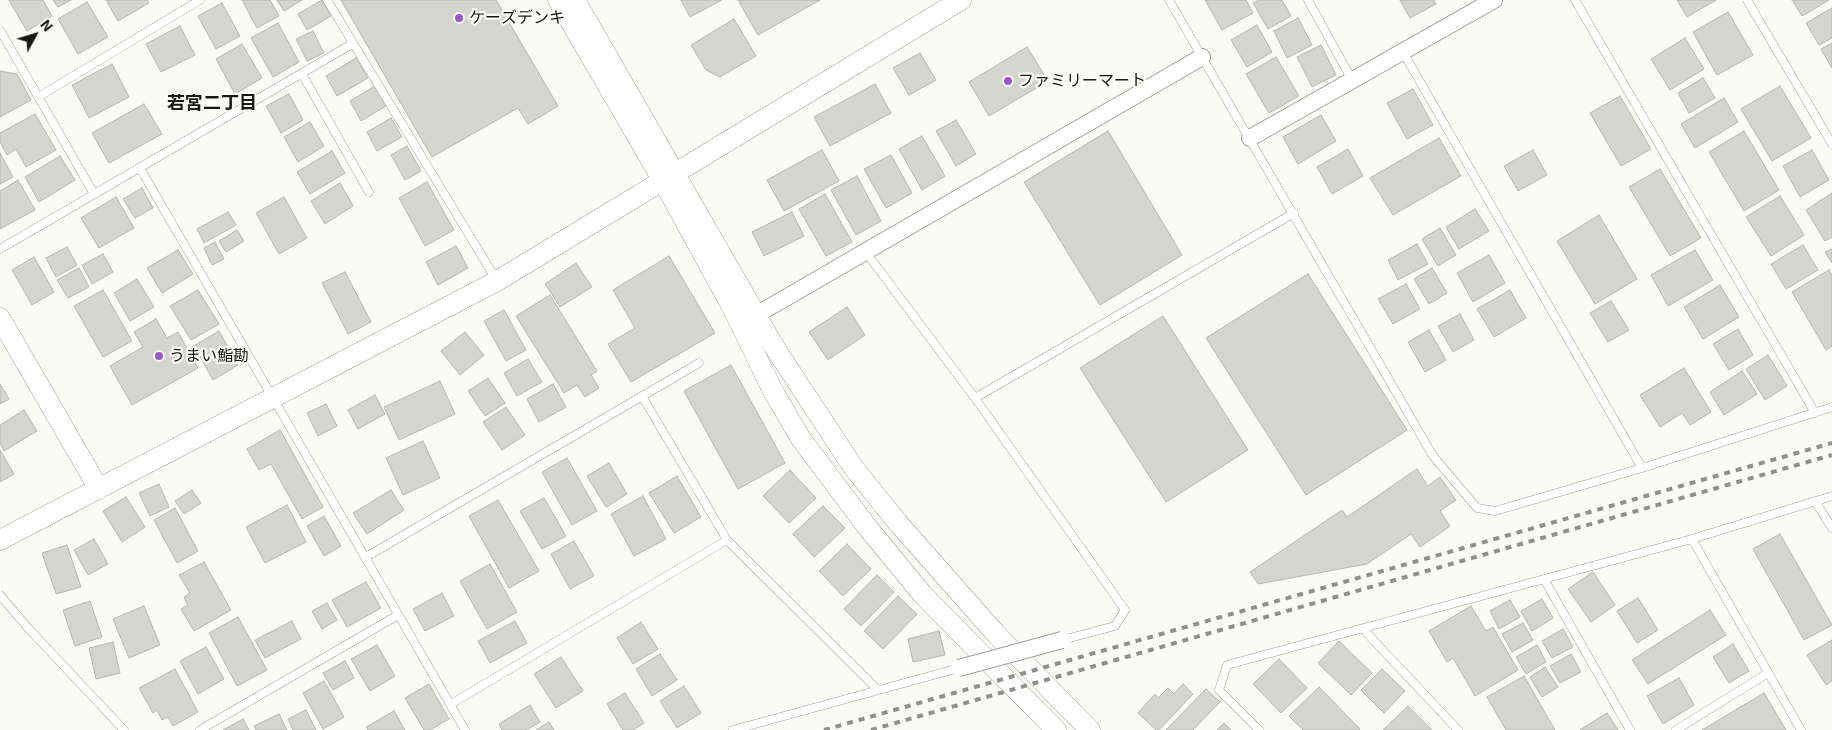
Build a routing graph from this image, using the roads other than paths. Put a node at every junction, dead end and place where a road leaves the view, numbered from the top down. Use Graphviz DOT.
graph roads {
  1 [pos="200,0"];
  2 [pos="327,0"];
  3 [pos="558,0"];
  4 [pos="575,0"];
  5 [pos="961,0"];
  6 [pos="1169,0"];
  7 [pos="1308,0"];
  8 [pos="1494,0"];
  9 [pos="1575,0"];
  10 [pos="1747,0"];
  11 [pos="0,30"];
  12 [pos="352,44"];
  13 [pos="1403,52"];
  14 [pos="1202,57"];
  15 [pos="302,74"];
  16 [pos="1352,80"];
  17 [pos="38,97"];
  18 [pos="1250,138"];
  19 [pos="1832,144"];
  20 [pos="140,168"];
  21 [pos="669,177"];
  22 [pos="369,192"];
  23 [pos="94,194"];
  24 [pos="1294,213"];
  25 [pos="0,249"];
  26 [pos="865,251"];
  27 [pos="497,281"];
  28 [pos="756,315"];
  29 [pos="0,318"];
  30 [pos="698,363"];
  31 [pos="642,396"];
  32 [pos="975,398"];
  33 [pos="273,399"];
  34 [pos="1832,407"];
  35 [pos="1814,413"];
  36 [pos="1642,468"];
  37 [pos="99,488"];
  38 [pos="1832,496"];
  39 [pos="1815,501"];
  40 [pos="1832,528"];
  41 [pos="1692,539"];
  42 [pos="0,540"];
  43 [pos="727,540"];
  44 [pos="366,557"];
  45 [pos="1544,579"];
  46 [pos="0,595"];
  47 [pos="398,616"];
  48 [pos="1363,629"];
  49 [pos="1062,640"];
  50 [pos="959,668"];
  51 [pos="1768,674"];
  52 [pos="878,689"];
  53 [pos="451,704"];
  54 [pos="124,730"];
  55 [pos="200,730"];
  56 [pos="465,730"];
  57 [pos="733,730"];
  58 [pos="1056,730"];
  59 [pos="1090,730"];
  60 [pos="1259,730"];
  61 [pos="1458,730"];
  62 [pos="1630,730"];
  63 [pos="1676,730"];
  64 [pos="1801,730"];
  1 -- 17 [label="lane"];
  2 -- 12 [label="lane"];
  3 -- 21 [label="street"];
  4 -- 21 [label="street"];
  5 -- 21 [label="street"];
  6 -- 14 [label="lane"];
  7 -- 16 [label="lane"];
  8 -- 13 [label="street"];
  9 -- 35 [label="lane"];
  10 -- 19 [label="lane"];
  11 -- 17 [label="lane"];
  12 -- 15 [label="lane"];
  12 -- 27 [label="lane"];
  13 -- 16 [label="street"];
  13 -- 36 [label="lane"];
  14 -- 18 [label="lane"];
  14 -- 26 [label="street"];
  15 -- 20 [label="lane"];
  15 -- 22 [label="lane"];
  16 -- 18 [label="street"];
  17 -- 23 [label="lane"];
  18 -- 24 [label="lane"];
  20 -- 23 [label="lane"];
  20 -- 33 [label="lane"];
  21 -- 27 [label="street"];
  21 -- 28 [label="street"];
  21 -- 58 [label="street"];
  23 -- 25 [label="lane"];
  24 -- 32 [label="lane"];
  24 -- 36 [label="lane"];
  26 -- 28 [label="street"];
  26 -- 32 [label="lane"];
  27 -- 33 [label="street"];
  28 -- 59 [label="street"];
  29 -- 37 [label="street"];
  30 -- 31 [label="lane"];
  31 -- 43 [label="lane"];
  31 -- 44 [label="lane"];
  32 -- 49 [label="lane"];
  33 -- 37 [label="street"];
  33 -- 44 [label="lane"];
  34 -- 35 [label="lane"];
  35 -- 36 [label="lane"];
  37 -- 42 [label="street"];
  38 -- 39 [label="lane"];
  39 -- 40 [label="lane"];
  39 -- 41 [label="lane"];
  41 -- 45 [label="lane"];
  41 -- 51 [label="lane"];
  43 -- 52 [label="lane"];
  43 -- 53 [label="lane"];
  44 -- 47 [label="lane"];
  45 -- 48 [label="lane"];
  45 -- 62 [label="lane"];
  46 -- 54 [label="lane"];
  47 -- 53 [label="lane"];
  47 -- 55 [label="lane"];
  48 -- 60 [label="lane"];
  48 -- 61 [label="lane"];
  49 -- 50 [label="street, bridge"];
  50 -- 52 [label="lane"];
  51 -- 63 [label="lane"];
  51 -- 64 [label="lane"];
  52 -- 57 [label="lane"];
  53 -- 56 [label="lane"];
}
